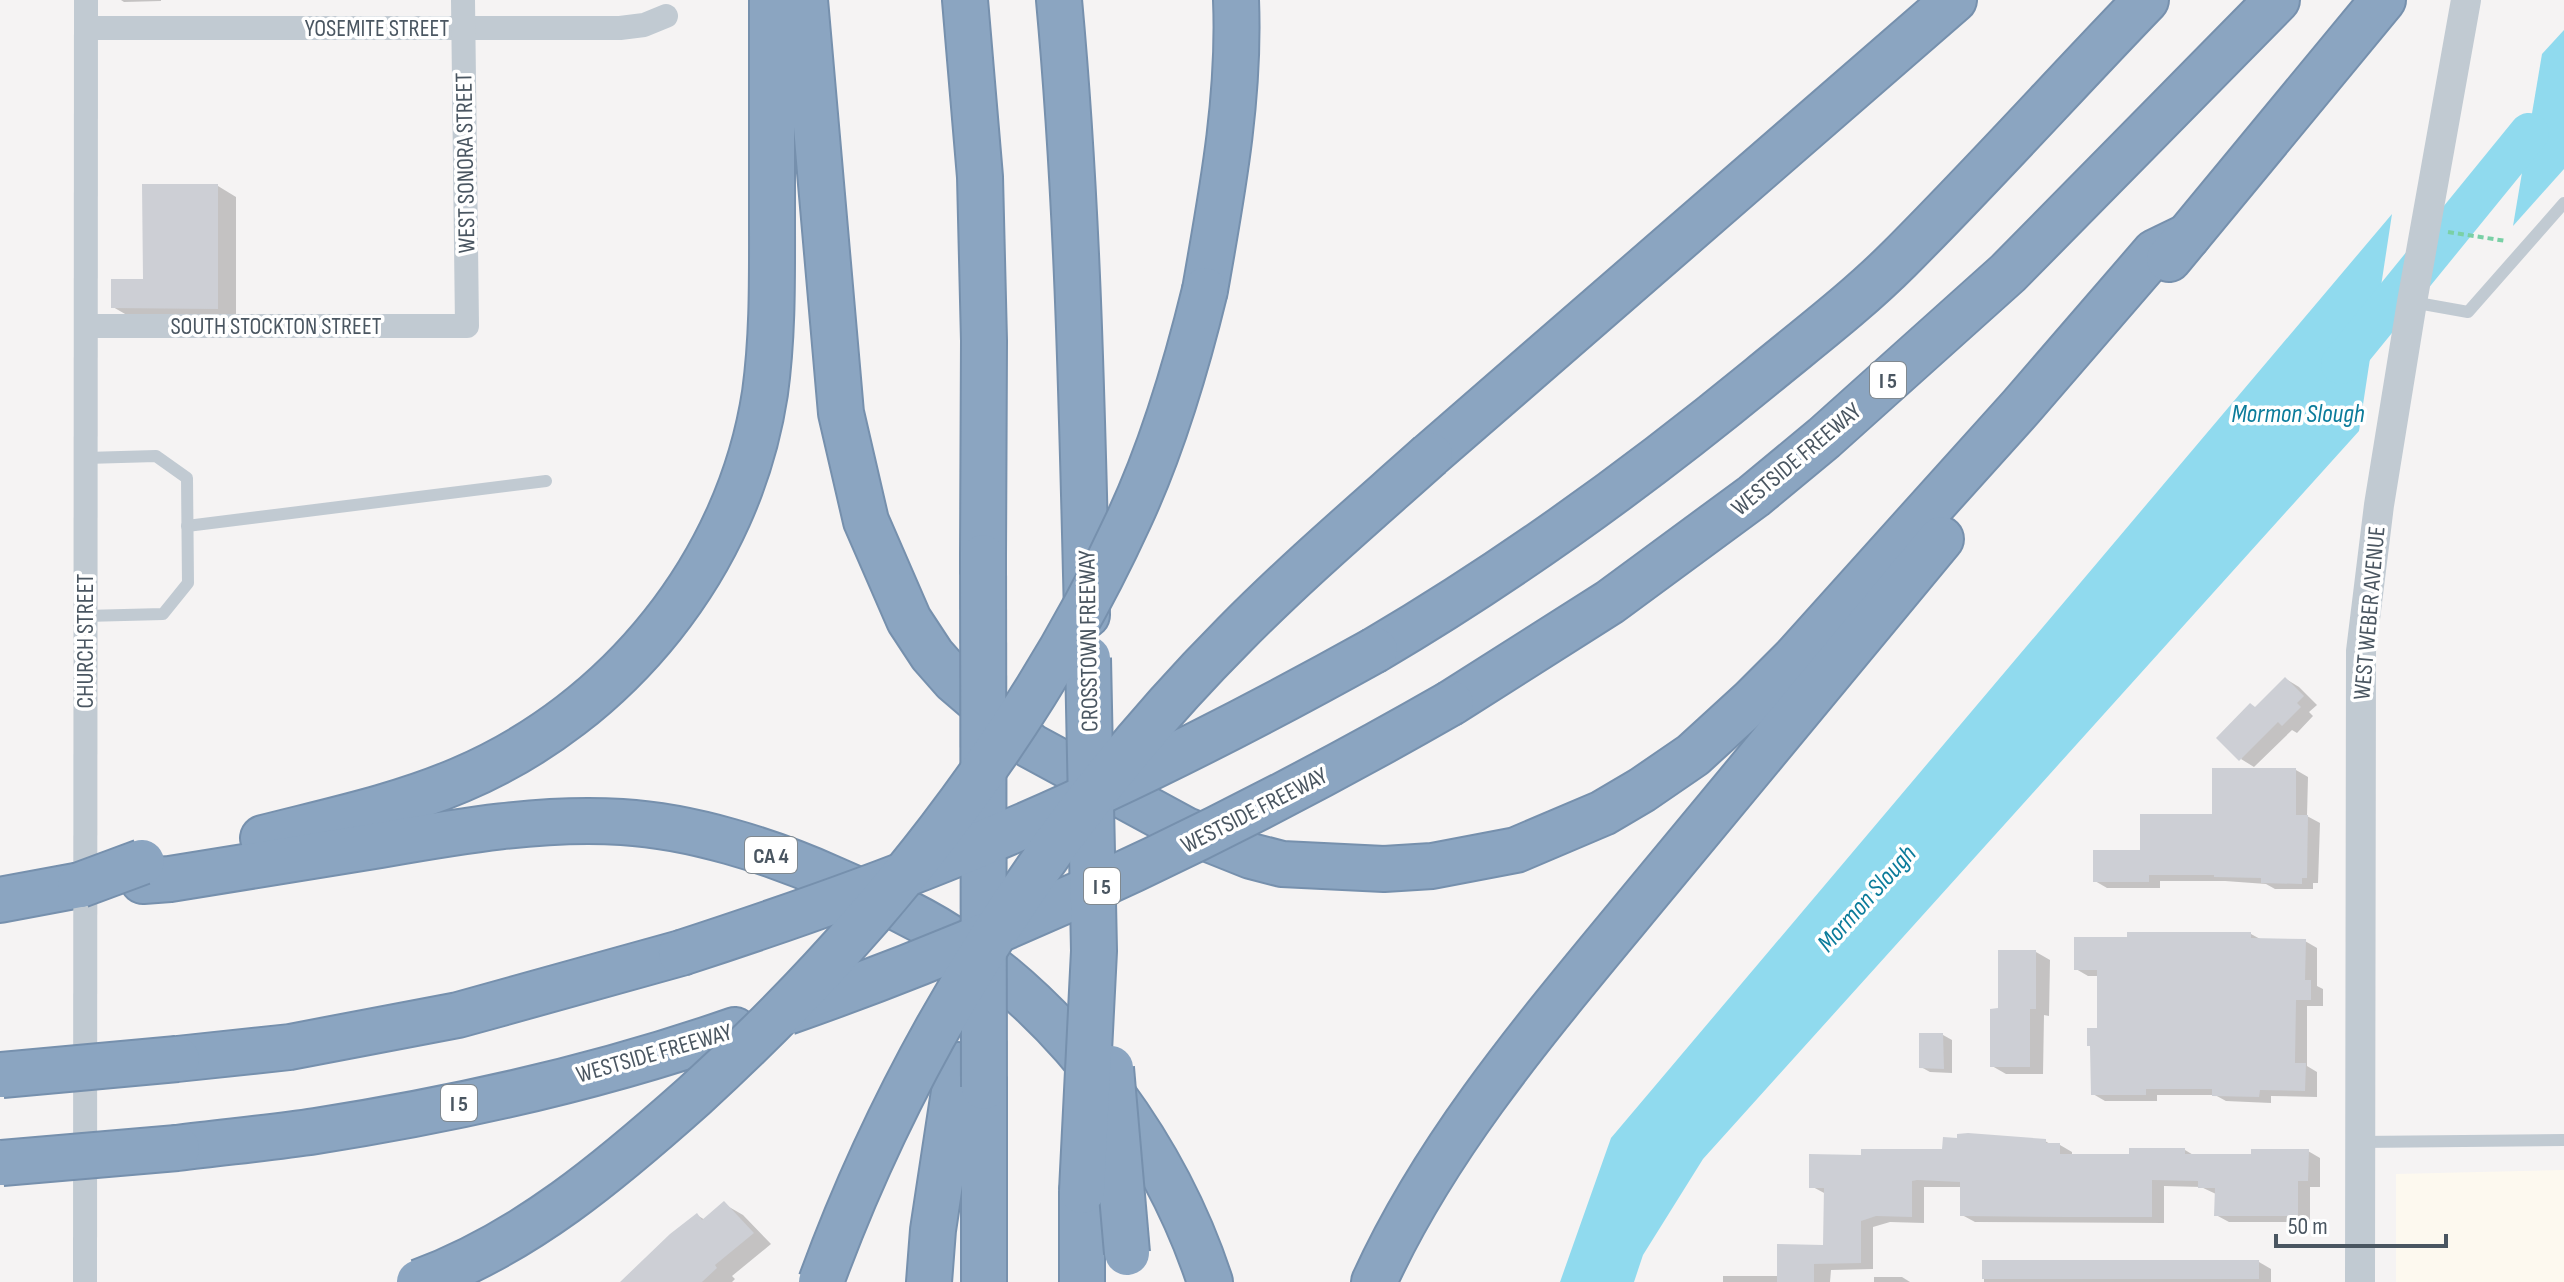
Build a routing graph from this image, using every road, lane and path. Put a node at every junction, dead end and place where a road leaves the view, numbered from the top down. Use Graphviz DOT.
graph roads {
  1 [pos="86,0"];
  2 [pos="463,0"];
  3 [pos="772,0"];
  4 [pos="805,0"];
  5 [pos="965,0"];
  6 [pos="1059,0"];
  7 [pos="1236,0"];
  8 [pos="1954,0"];
  9 [pos="2146,0"];
  10 [pos="2277,0"];
  11 [pos="2466,0"];
  12 [pos="2373,12"];
  13 [pos="666,16"];
  14 [pos="86,28"];
  15 [pos="463,28"];
  16 [pos="2564,203"];
  17 [pos="2425,229"];
  18 [pos="2188,236"];
  19 [pos="2520,243"];
  20 [pos="2412,302"];
  21 [pos="86,326"];
  22 [pos="467,326"];
  23 [pos="86,458"];
  24 [pos="546,481"];
  25 [pos="187,526"];
  26 [pos="85,616"];
  27 [pos="142,872"];
  28 [pos="16,897"];
  29 [pos="1094,951"];
  30 [pos="1,1075"];
  31 [pos="971,1076"];
  32 [pos="2564,1140"];
  33 [pos="2359,1142"];
  34 [pos="1,1163"];
  35 [pos="1128,1267"];
  36 [pos="85,1282"];
  37 [pos="419,1282"];
  38 [pos="821,1282"];
  39 [pos="929,1282"];
  40 [pos="984,1282"];
  41 [pos="1082,1282"];
  42 [pos="1210,1282"];
  43 [pos="1374,1282"];
  44 [pos="2360,1282"];
  1 -- 14 [label="street, CHURCH STREET"];
  2 -- 15 [label="street, WEST SONORA STREET"];
  3 -- 27 [label="highway"];
  4 -- 18 [label="highway"];
  5 -- 31 [label="highway, bridge"];
  6 -- 29 [label="highway, CROSSTOWN FREEWAY, bridge"];
  7 -- 37 [label="highway, bridge"];
  8 -- 38 [label="highway, bridge"];
  9 -- 30 [label="highway, bridge"];
  10 -- 34 [label="highway, WESTSIDE FREEWAY / I 5, bridge"];
  11 -- 17 [label="street, WEST WEBER AVENUE"];
  12 -- 18 [label="highway"];
  13 -- 15 [label="street, YOSEMITE STREET"];
  14 -- 15 [label="street, YOSEMITE STREET"];
  14 -- 21 [label="street, CHURCH STREET"];
  15 -- 22 [label="street, WEST SONORA STREET"];
  16 -- 20 [label="lane"];
  17 -- 19 [label="path"];
  17 -- 20 [label="street, WEST WEBER AVENUE"];
  18 -- 43 [label="highway"];
  20 -- 33 [label="street, WEST WEBER AVENUE"];
  21 -- 22 [label="street, SOUTH STOCKTON STREET"];
  21 -- 23 [label="street, CHURCH STREET"];
  23 -- 25 [label="lane"];
  23 -- 26 [label="street, CHURCH STREET"];
  24 -- 25 [label="lane"];
  25 -- 26 [label="lane"];
  26 -- 36 [label="street, CHURCH STREET"];
  27 -- 28 [label="highway, bridge"];
  27 -- 42 [label="highway, CA 4"];
  29 -- 35 [label="highway, bridge"];
  29 -- 41 [label="highway, CROSSTOWN FREEWAY, bridge"];
  31 -- 39 [label="highway"];
  31 -- 40 [label="highway"];
  32 -- 33 [label="lane"];
  33 -- 44 [label="street, WEST WEBER AVENUE"];
}
